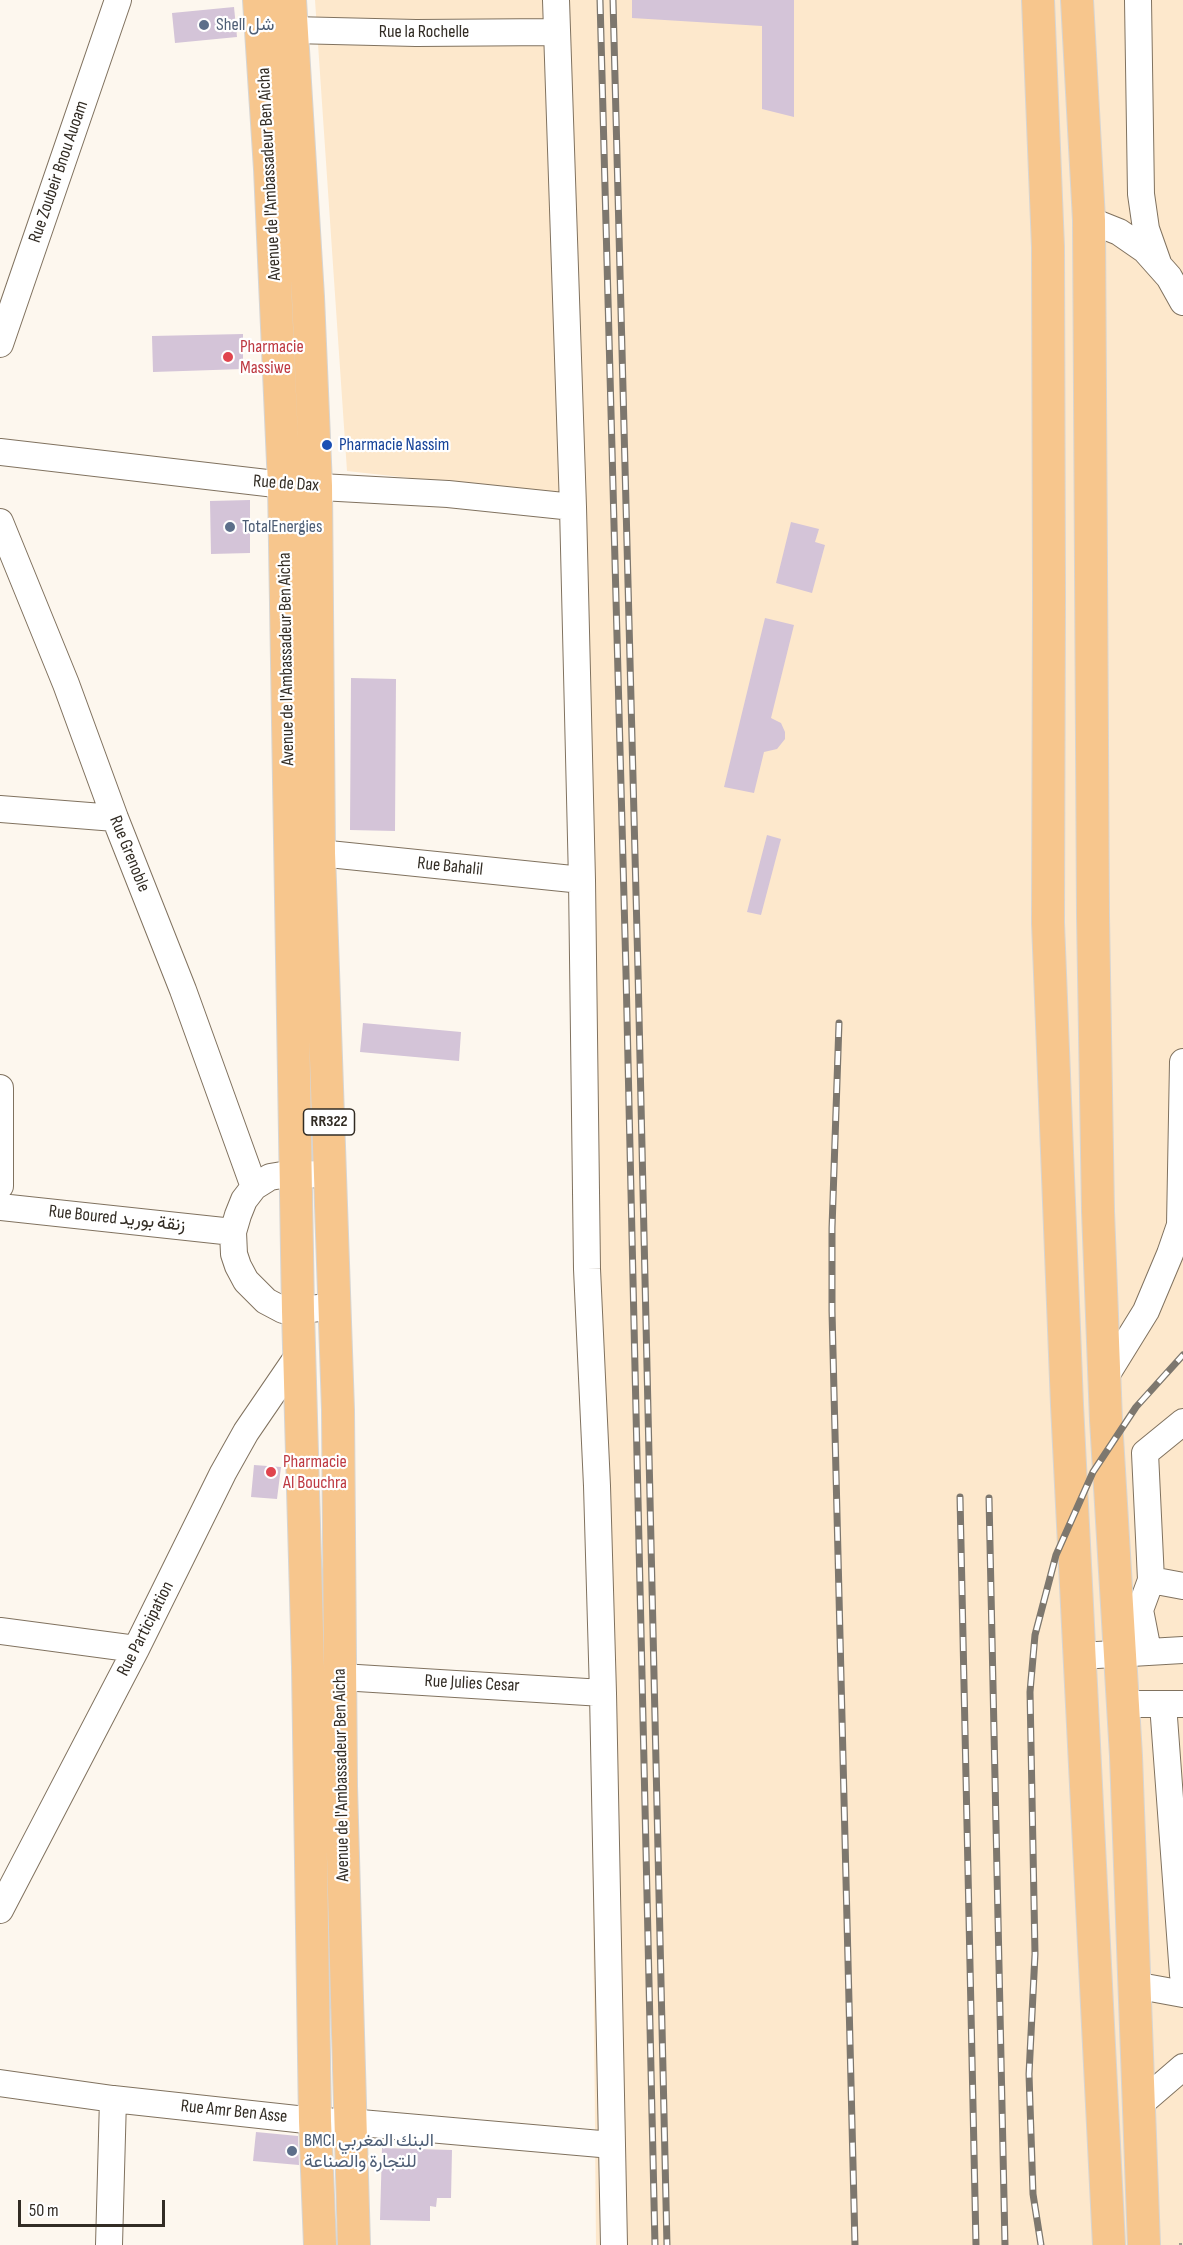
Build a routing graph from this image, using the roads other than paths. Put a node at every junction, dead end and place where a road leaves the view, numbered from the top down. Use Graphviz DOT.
graph roads {
  1 [pos="118,0"];
  2 [pos="259,0"];
  3 [pos="556,0"];
  4 [pos="1038,0"];
  5 [pos="1077,0"];
  6 [pos="1138,0"];
  7 [pos="291,15"];
  8 [pos="556,32"];
  9 [pos="1089,220"];
  10 [pos="1158,263"];
  11 [pos="1183,302"];
  12 [pos="0,344"];
  13 [pos="0,452"];
  14 [pos="284,485"];
  15 [pos="316,486"];
  16 [pos="573,507"];
  17 [pos="0,522"];
  18 [pos="0,809"];
  19 [pos="115,818"];
  20 [pos="319,853"];
  21 [pos="582,880"];
  22 [pos="1183,1062"];
  23 [pos="0,1088"];
  24 [pos="331,1174"];
  25 [pos="296,1175"];
  26 [pos="0,1186"];
  27 [pos="254,1187"];
  28 [pos="0,1207"];
  29 [pos="233,1232"];
  30 [pos="335,1306"];
  31 [pos="298,1311"];
  32 [pos="300,1353"];
  33 [pos="1104,1379"];
  34 [pos="1183,1422"];
  35 [pos="1108,1460"];
  36 [pos="1070,1467"];
  37 [pos="1151,1580"];
  38 [pos="1183,1586"];
  39 [pos="0,1630"];
  40 [pos="136,1649"];
  41 [pos="1183,1650"];
  42 [pos="1134,1652"];
  43 [pos="1080,1656"];
  44 [pos="341,1677"];
  45 [pos="603,1693"];
  46 [pos="1123,1704"];
  47 [pos="1173,1704"];
  48 [pos="0,1910"];
  49 [pos="1183,1975"];
  50 [pos="1134,1985"];
  51 [pos="1096,1987"];
  52 [pos="1183,1994"];
  53 [pos="1183,2067"];
  54 [pos="0,2084"];
  55 [pos="113,2099"];
  56 [pos="1139,2105"];
  57 [pos="1103,2108"];
  58 [pos="315,2121"];
  59 [pos="349,2122"];
  60 [pos="612,2145"];
  61 [pos="109,2245"];
  62 [pos="320,2245"];
  63 [pos="354,2245"];
  64 [pos="614,2245"];
  65 [pos="1108,2245"];
  66 [pos="1144,2245"];
  1 -- 12 [label="street, Rue Zoubeir Bnou Auoam"];
  2 -- 14 [label="main road, Avenue de l'Ambassadeur Ben Aicha / RR322"];
  3 -- 8 [label="street"];
  4 -- 36 [label="main road"];
  5 -- 9 [label="main road"];
  6 -- 10 [label="street"];
  7 -- 8 [label="street, Rue la Rochelle"];
  7 -- 15 [label="main road, Avenue de l'Ambassadeur Ben Aicha / RR322"];
  8 -- 16 [label="street"];
  9 -- 10 [label="street"];
  9 -- 33 [label="main road"];
  10 -- 11 [label="street"];
  13 -- 14 [label="street, Rue de Dax"];
  14 -- 15 [label="street, Rue de Dax"];
  14 -- 25 [label="main road, Avenue de l'Ambassadeur Ben Aicha / RR322"];
  15 -- 16 [label="street, Rue de Dax"];
  15 -- 20 [label="main road, Avenue de l'Ambassadeur Ben Aicha / RR322"];
  16 -- 21 [label="street"];
  17 -- 19 [label="street, Rue Grenoble"];
  18 -- 19 [label="street"];
  19 -- 27 [label="street, Rue Grenoble"];
  20 -- 21 [label="street, Rue Bahalil"];
  20 -- 24 [label="main road, Avenue de l'Ambassadeur Ben Aicha / RR322"];
  21 -- 45 [label="street"];
  22 -- 33 [label="street"];
  23 -- 26 [label="street"];
  24 -- 25 [label="street"];
  24 -- 30 [label="main road, Avenue de l'Ambassadeur Ben Aicha / RR322"];
  25 -- 27 [label="street"];
  25 -- 31 [label="main road, Avenue de l'Ambassadeur Ben Aicha / RR322"];
  27 -- 29 [label="street"];
  28 -- 29 [label="street, Rue Boured زنقة بوريد"];
  29 -- 31 [label="street"];
  30 -- 31 [label="street"];
  30 -- 44 [label="main road, Avenue de l'Ambassadeur Ben Aicha / RR322"];
  31 -- 32 [label="main road, Avenue de l'Ambassadeur Ben Aicha / RR322"];
  32 -- 40 [label="street, Rue Participation"];
  32 -- 58 [label="main road, Avenue de l'Ambassadeur Ben Aicha / RR322"];
  33 -- 35 [label="main road"];
  34 -- 37 [label="street"];
  35 -- 36 [label="main road"];
  35 -- 42 [label="main road"];
  36 -- 43 [label="main road"];
  37 -- 38 [label="street"];
  37 -- 42 [label="street"];
  39 -- 40 [label="street"];
  40 -- 48 [label="street, Rue Participation"];
  41 -- 42 [label="street"];
  42 -- 43 [label="street"];
  42 -- 46 [label="main road"];
  43 -- 51 [label="main road"];
  44 -- 45 [label="street, Rue Julies Cesar"];
  44 -- 59 [label="main road, Avenue de l'Ambassadeur Ben Aicha / RR322"];
  45 -- 60 [label="street"];
  46 -- 47 [label="street"];
  46 -- 50 [label="main road"];
  47 -- 49 [label="street"];
  50 -- 51 [label="main road"];
  50 -- 52 [label="street"];
  50 -- 56 [label="main road"];
  51 -- 57 [label="main road"];
  53 -- 56 [label="street"];
  54 -- 55 [label="street, Rue Amr Ben Asse"];
  55 -- 58 [label="street, Rue Amr Ben Asse"];
  55 -- 61 [label="street"];
  56 -- 57 [label="main road"];
  56 -- 66 [label="main road"];
  57 -- 65 [label="main road"];
  58 -- 59 [label="street, Rue Amr Ben Asse"];
  58 -- 62 [label="main road, Avenue de l'Ambassadeur Ben Aicha / RR322"];
  59 -- 60 [label="street, Rue Amr Ben Asse"];
  59 -- 63 [label="main road, Avenue de l'Ambassadeur Ben Aicha / RR322"];
  60 -- 64 [label="street"];
}
